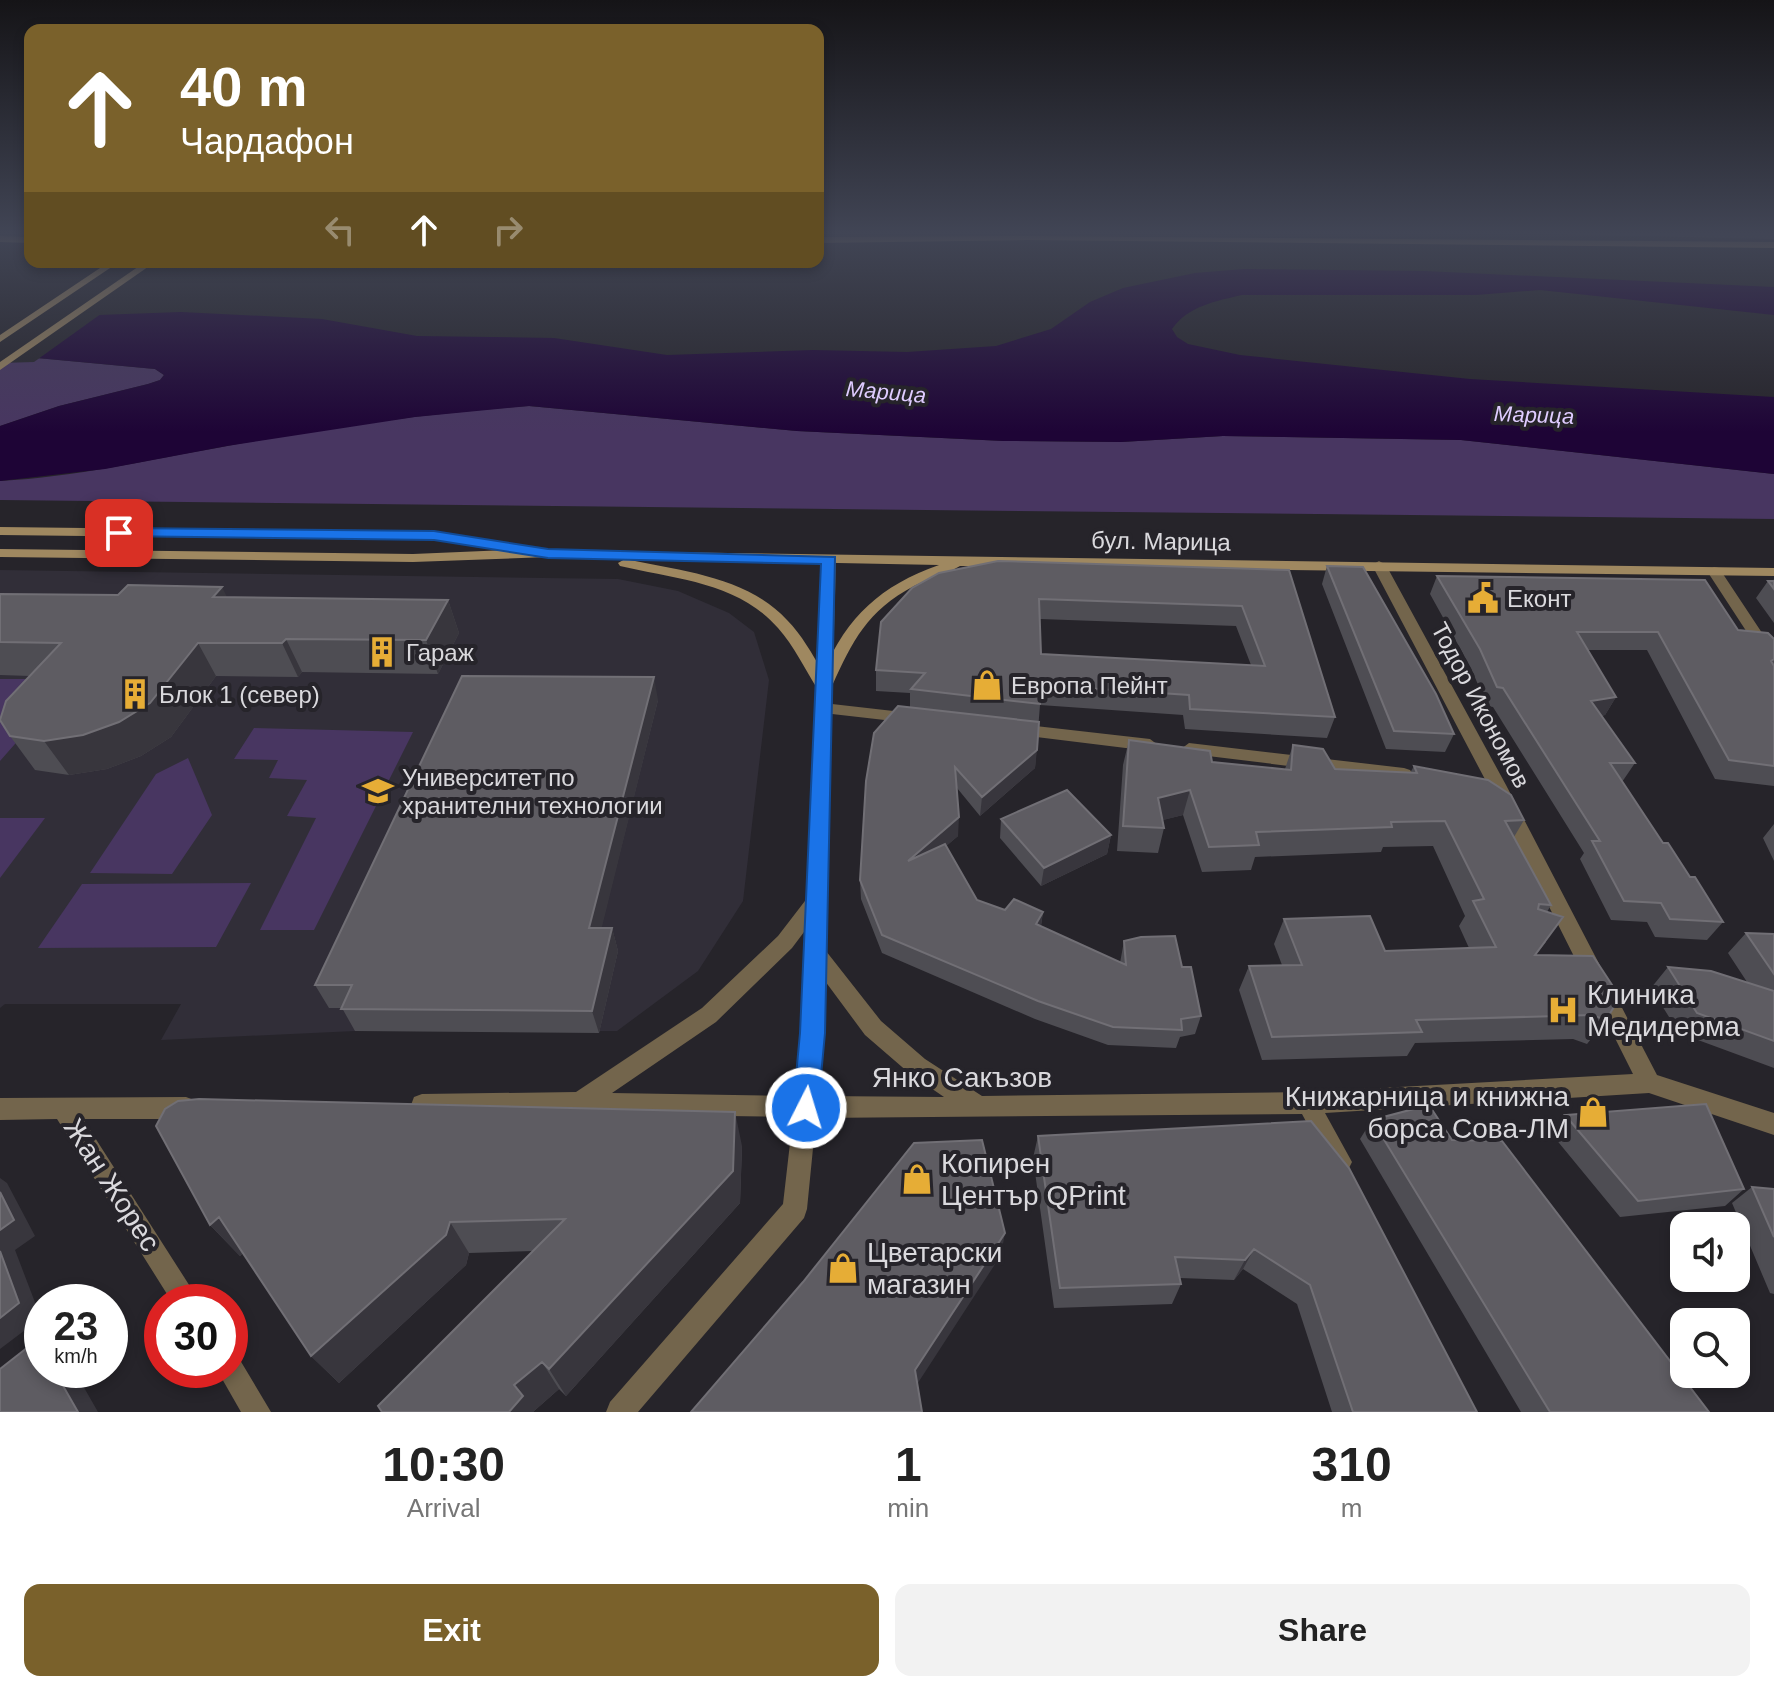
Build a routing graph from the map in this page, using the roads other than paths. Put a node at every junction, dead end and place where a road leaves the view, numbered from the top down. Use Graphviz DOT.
graph roads {
  1 [pos="58,300"];
  2 [pos="97,300"];
  3 [pos="0,339"];
  4 [pos="0,367"];
  5 [pos="0,531"];
  6 [pos="0,553"];
  7 [pos="548,553"];
  8 [pos="588,554"];
  9 [pos="829,560"];
  10 [pos="968,561"];
  11 [pos="1379,565"];
  12 [pos="1714,571"];
  13 [pos="1774,572"];
  14 [pos="1774,663"];
  15 [pos="824,686"];
  16 [pos="823,708"];
  17 [pos="933,720"];
  18 [pos="995,727"];
  19 [pos="1419,776"];
  20 [pos="815,902"];
  21 [pos="814,951"];
  22 [pos="1649,1083"];
  23 [pos="579,1103"];
  24 [pos="1308,1103"];
  25 [pos="407,1105"];
  26 [pos="204,1107"];
  27 [pos="806,1108"];
  28 [pos="981,1108"];
  29 [pos="0,1109"];
  30 [pos="63,1109"];
  31 [pos="1774,1124"];
  32 [pos="1353,1187"];
  33 [pos="175,1284"];
  34 [pos="242,1388"];
  35 [pos="257,1412"];
  36 [pos="620,1412"];
  1 -- 3 [label="street"];
  2 -- 4 [label="street"];
  5 -- 7 [label="street, бул. Марица"];
  6 -- 7 [label="street, бул. Марица"];
  7 -- 8 [label="street, бул. Марица"];
  8 -- 9 [label="street, бул. Марица"];
  8 -- 15 [label="street"];
  9 -- 10 [label="street, бул. Марица"];
  9 -- 15 [label="street"];
  10 -- 11 [label="street, бул. Марица"];
  10 -- 15 [label="street"];
  11 -- 12 [label="street, бул. Марица"];
  11 -- 22 [label="street, Тодор Икономов"];
  12 -- 13 [label="street, бул. Марица"];
  12 -- 14 [label="street"];
  15 -- 16 [label="street"];
  16 -- 17 [label="street"];
  16 -- 20 [label="street"];
  18 -- 19 [label="street"];
  20 -- 21 [label="street"];
  20 -- 23 [label="street"];
  21 -- 27 [label="street"];
  21 -- 28 [label="street"];
  22 -- 24 [label="street, Янко Сакъзов"];
  22 -- 31 [label="street, Янко Сакъзов"];
  23 -- 25 [label="street, Янко Сакъзов"];
  23 -- 27 [label="street, Янко Сакъзов"];
  24 -- 28 [label="street, Янко Сакъзов"];
  24 -- 32 [label="street"];
  26 -- 30 [label="street"];
  27 -- 28 [label="street, Янко Сакъзов"];
  27 -- 36 [label="street"];
  29 -- 30 [label="street"];
  30 -- 33 [label="street, Жан Жорес"];
  34 -- 35 [label="street"];
}
